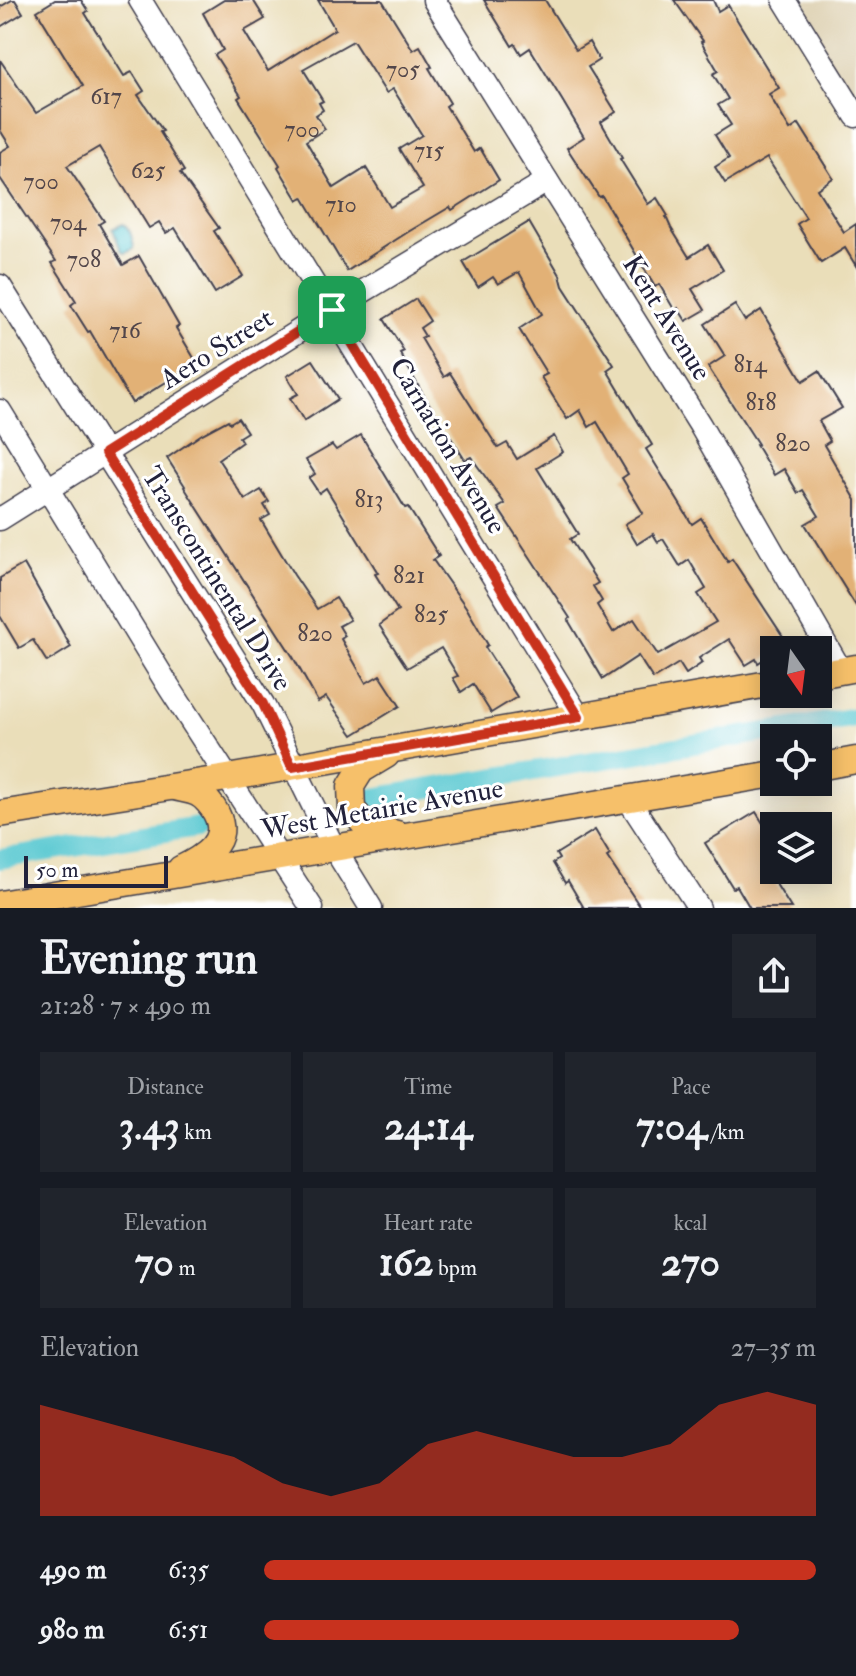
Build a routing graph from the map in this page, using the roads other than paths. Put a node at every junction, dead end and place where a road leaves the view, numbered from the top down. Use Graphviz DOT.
graph roads {
  1 [pos="140,0"];
  2 [pos="434,0"];
  3 [pos="784,0"];
  4 [pos="856,116"];
  5 [pos="547,181"];
  6 [pos="0,286"];
  7 [pos="332,310"];
  8 [pos="0,411"];
  9 [pos="105,453"];
  10 [pos="49,489"];
  11 [pos="0,519"];
  12 [pos="838,671"];
  13 [pos="760,685"];
  14 [pos="579,717"];
  15 [pos="396,749"];
  16 [pos="856,760"];
  17 [pos="832,764"];
  18 [pos="292,767"];
  19 [pos="760,776"];
  20 [pos="227,778"];
  21 [pos="172,787"];
  22 [pos="628,799"];
  23 [pos="0,814"];
  24 [pos="412,835"];
  25 [pos="334,848"];
  26 [pos="280,857"];
  27 [pos="163,877"];
  28 [pos="0,904"];
  29 [pos="312,908"];
  30 [pos="371,908"];
  31 [pos="699,908"];
  1 -- 7 [label="street, Carnation Avenue"];
  2 -- 5 [label="street, Kent Avenue"];
  3 -- 4 [label="street"];
  5 -- 7 [label="street, Aero Street"];
  5 -- 12 [label="street, Kent Avenue"];
  6 -- 9 [label="street, Transcontinental Drive"];
  7 -- 9 [label="street, Aero Street"];
  7 -- 14 [label="street, Carnation Avenue"];
  8 -- 10 [label="street"];
  9 -- 10 [label="street, Aero Street"];
  9 -- 18 [label="street, Transcontinental Drive"];
  10 -- 11 [label="street, Aero Street"];
  10 -- 20 [label="street"];
  13 -- 14 [label="main road, West Metairie Avenue"];
  14 -- 15 [label="main road, West Metairie Avenue"];
  15 -- 18 [label="main road, West Metairie Avenue"];
  15 -- 24 [label="main road"];
  16 -- 17 [label="main road"];
  18 -- 20 [label="main road, West Metairie Avenue"];
  18 -- 25 [label="street, Transcontinental Drive"];
  19 -- 22 [label="main road, West Metairie Avenue"];
  20 -- 21 [label="main road, West Metairie Avenue"];
  20 -- 26 [label="street"];
  21 -- 23 [label="main road, West Metairie Avenue"];
  21 -- 27 [label="main road"];
  22 -- 24 [label="main road, West Metairie Avenue"];
  22 -- 31 [label="street"];
  24 -- 25 [label="main road, West Metairie Avenue"];
  25 -- 26 [label="main road, West Metairie Avenue"];
  25 -- 30 [label="street, Transcontinental Drive"];
  26 -- 27 [label="main road, West Metairie Avenue"];
  26 -- 29 [label="street"];
  27 -- 28 [label="main road, West Metairie Avenue"];
}
